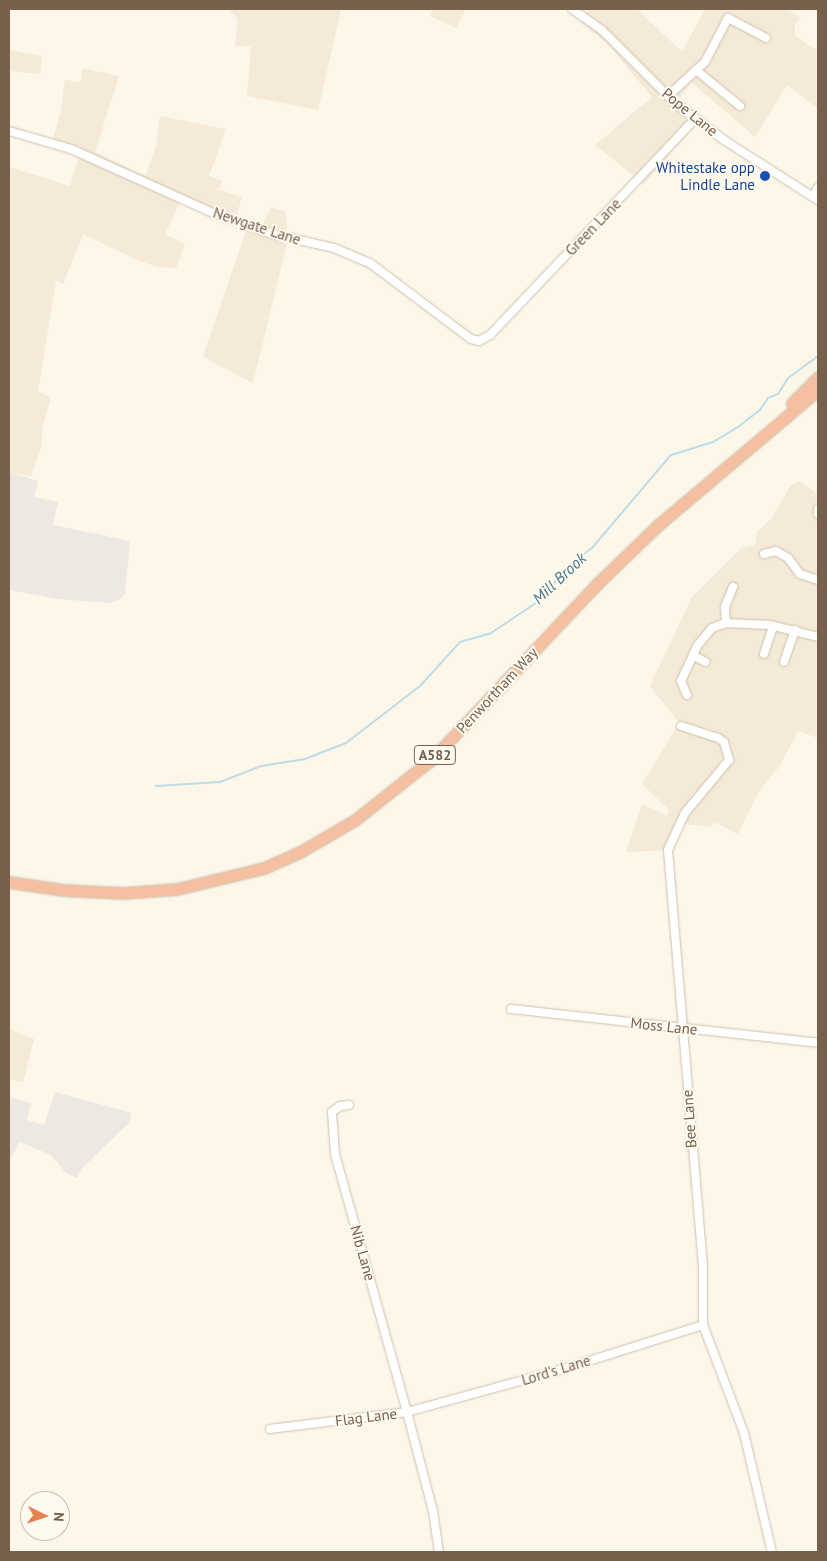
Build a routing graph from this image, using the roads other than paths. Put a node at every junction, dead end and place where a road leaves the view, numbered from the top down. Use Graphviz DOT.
graph roads {
  1 [pos="572,9"];
  2 [pos="766,38"];
  3 [pos="696,70"];
  4 [pos="668,96"];
  5 [pos="740,106"];
  6 [pos="696,118"];
  7 [pos="9,131"];
  8 [pos="818,187"];
  9 [pos="815,198"];
  10 [pos="490,335"];
  11 [pos="818,377"];
  12 [pos="818,390"];
  13 [pos="767,430"];
  14 [pos="818,509"];
  15 [pos="818,514"];
  16 [pos="764,554"];
  17 [pos="818,580"];
  18 [pos="733,587"];
  19 [pos="726,623"];
  20 [pos="773,626"];
  21 [pos="795,630"];
  22 [pos="818,637"];
  23 [pos="764,654"];
  24 [pos="694,656"];
  25 [pos="706,662"];
  26 [pos="784,662"];
  27 [pos="686,694"];
  28 [pos="681,726"];
  29 [pos="9,882"];
  30 [pos="511,1009"];
  31 [pos="684,1028"];
  32 [pos="818,1043"];
  33 [pos="349,1106"];
  34 [pos="702,1325"];
  35 [pos="407,1412"];
  36 [pos="270,1429"];
  37 [pos="439,1552"];
  38 [pos="772,1552"];
  1 -- 4 [label="street, Pope Lane"];
  2 -- 3 [label="street"];
  3 -- 4 [label="street"];
  3 -- 5 [label="street"];
  4 -- 6 [label="street, Pope Lane"];
  6 -- 9 [label="street, Pope Lane"];
  6 -- 10 [label="street, Green Lane"];
  7 -- 10 [label="street, Newgate Lane"];
  8 -- 9 [label="street"];
  11 -- 13 [label="highway, Penwortham Way / A582"];
  12 -- 13 [label="highway, Penwortham Way / A582"];
  13 -- 29 [label="highway, Penwortham Way / A582"];
  14 -- 15 [label="street"];
  16 -- 17 [label="street"];
  18 -- 19 [label="street"];
  19 -- 20 [label="street"];
  19 -- 24 [label="street"];
  20 -- 21 [label="street"];
  20 -- 23 [label="street"];
  21 -- 22 [label="street"];
  21 -- 26 [label="street"];
  24 -- 25 [label="street"];
  24 -- 27 [label="street"];
  28 -- 31 [label="street, Bee Lane"];
  30 -- 31 [label="street, Moss Lane"];
  31 -- 32 [label="street, Moss Lane"];
  31 -- 34 [label="street, Bee Lane"];
  33 -- 35 [label="street, Nib Lane"];
  34 -- 35 [label="street, Lord's Lane"];
  34 -- 38 [label="street, Bee Lane"];
  35 -- 36 [label="street, Flag Lane"];
  35 -- 37 [label="street, Flag Lane"];
}
